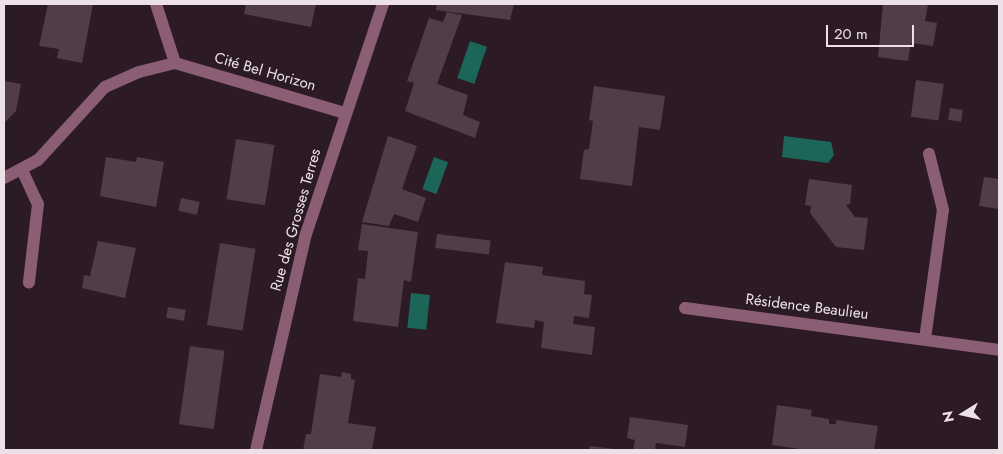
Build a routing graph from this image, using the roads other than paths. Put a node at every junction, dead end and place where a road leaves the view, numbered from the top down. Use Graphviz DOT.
graph roads {
  1 [pos="156,4"];
  2 [pos="383,4"];
  3 [pos="175,63"];
  4 [pos="345,112"];
  5 [pos="929,154"];
  6 [pos="22,170"];
  7 [pos="4,178"];
  8 [pos="30,282"];
  9 [pos="685,308"];
  10 [pos="925,339"];
  11 [pos="999,350"];
  12 [pos="256,450"];
  1 -- 3 [label="street"];
  2 -- 4 [label="street, Rue des Grosses Terres"];
  3 -- 4 [label="street, Cité Bel Horizon"];
  3 -- 6 [label="street"];
  4 -- 12 [label="street, Rue des Grosses Terres"];
  5 -- 10 [label="street"];
  6 -- 7 [label="street"];
  6 -- 8 [label="street"];
  9 -- 10 [label="street, Résidence Beaulieu"];
  10 -- 11 [label="street, Résidence Beaulieu"];
}
